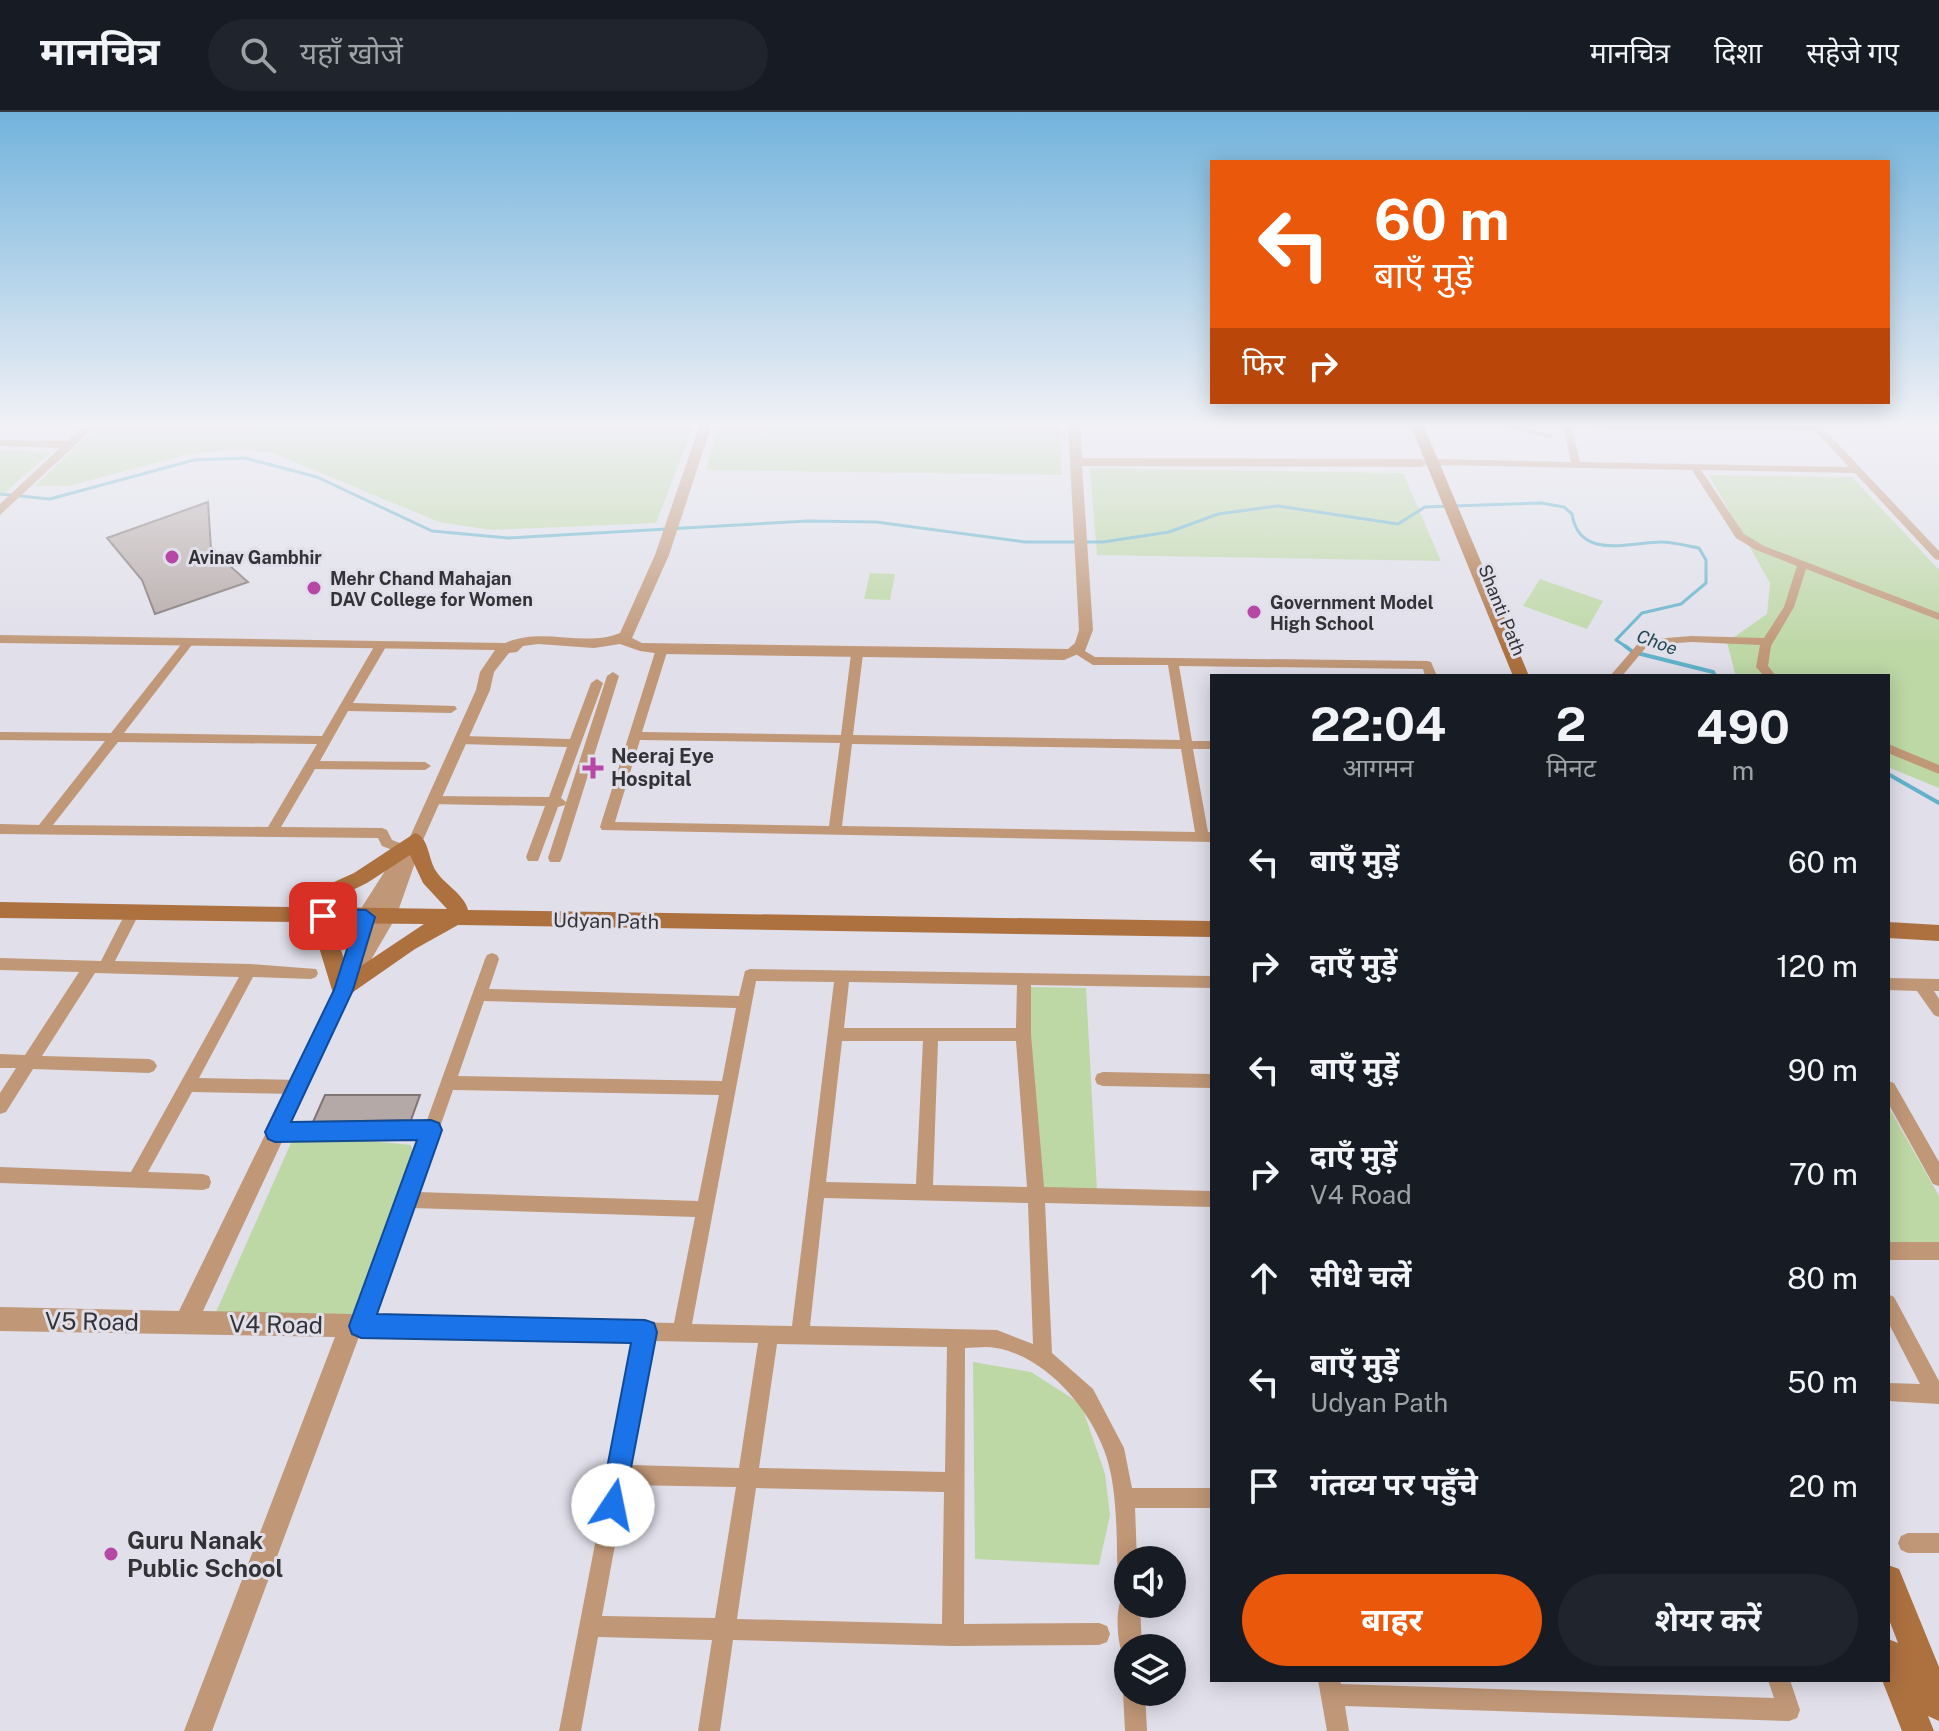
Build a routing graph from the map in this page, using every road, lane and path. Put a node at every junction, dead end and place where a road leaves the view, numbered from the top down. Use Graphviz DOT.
graph roads {
  1 [pos="681,500"];
  2 [pos="1080,500"];
  3 [pos="1442,500"];
  4 [pos="1716,500"];
  5 [pos="1887,500"];
  6 [pos="1454,528"];
  7 [pos="1933,544"];
  8 [pos="1939,557"];
  9 [pos="1803,564"];
  10 [pos="1939,617"];
  11 [pos="0,639"];
  12 [pos="625,642"];
  13 [pos="1767,642"];
  14 [pos="187,644"];
  15 [pos="381,645"];
  16 [pos="511,648"];
  17 [pos="662,649"];
  18 [pos="1078,651"];
  19 [pos="857,654"];
  20 [pos="1173,662"];
  21 [pos="1430,674"];
  22 [pos="1506,674"];
  23 [pos="1520,674"];
  24 [pos="1618,674"];
  25 [pos="1768,674"];
  26 [pos="613,676"];
  27 [pos="597,683"];
  28 [pos="344,707"];
  29 [pos="451,709"];
  30 [pos="0,736"];
  31 [pos="635,736"];
  32 [pos="113,737"];
  33 [pos="848,739"];
  34 [pos="325,740"];
  35 [pos="461,740"];
  36 [pos="575,743"];
  37 [pos="1187,745"];
  38 [pos="1210,745"];
  39 [pos="1890,749"];
  40 [pos="310,765"];
  41 [pos="425,766"];
  42 [pos="1939,770"];
  43 [pos="433,801"];
  44 [pos="572,801"];
  45 [pos="553,802"];
  46 [pos="0,829"];
  47 [pos="43,829"];
  48 [pos="835,830"];
  49 [pos="272,832"];
  50 [pos="1207,837"];
  51 [pos="409,844"];
  52 [pos="533,857"];
  53 [pos="555,858"];
  54 [pos="0,899"];
  55 [pos="0,910"];
  56 [pos="300,911"];
  57 [pos="133,912"];
  58 [pos="379,912"];
  59 [pos="458,913"];
  60 [pos="1210,918"];
  61 [pos="1210,929"];
  62 [pos="1890,930"];
  63 [pos="1939,933"];
  64 [pos="1890,944"];
  65 [pos="1939,946"];
  66 [pos="492,959"];
  67 [pos="0,964"];
  68 [pos="99,966"];
  69 [pos="250,970"];
  70 [pos="311,973"];
  71 [pos="842,977"];
  72 [pos="1024,979"];
  73 [pos="1210,982"];
  74 [pos="1890,984"];
  75 [pos="1921,984"];
  76 [pos="1939,985"];
  77 [pos="343,990"];
  78 [pos="480,995"];
  79 [pos="745,1002"];
  80 [pos="1939,1011"];
  81 [pos="834,1034"];
  82 [pos="931,1035"];
  83 [pos="1023,1035"];
  84 [pos="0,1061"];
  85 [pos="29,1062"];
  86 [pos="149,1066"];
  87 [pos="1103,1079"];
  88 [pos="1210,1081"];
  89 [pos="449,1083"];
  90 [pos="188,1085"];
  91 [pos="297,1087"];
  92 [pos="729,1088"];
  93 [pos="1890,1092"];
  94 [pos="0,1107"];
  95 [pos="431,1130"];
  96 [pos="275,1132"];
  97 [pos="0,1175"];
  98 [pos="1939,1178"];
  99 [pos="136,1179"];
  100 [pos="203,1182"];
  101 [pos="817,1190"];
  102 [pos="924,1193"];
  103 [pos="1036,1195"];
  104 [pos="1210,1199"];
  105 [pos="406,1200"];
  106 [pos="705,1209"];
  107 [pos="1890,1251"];
  108 [pos="1939,1251"];
  109 [pos="1890,1307"];
  110 [pos="0,1319"];
  111 [pos="185,1323"];
  112 [pos="356,1326"];
  113 [pos="645,1332"];
  114 [pos="681,1332"];
  115 [pos="769,1334"];
  116 [pos="800,1335"];
  117 [pos="956,1338"];
  118 [pos="1043,1357"];
  119 [pos="1890,1392"];
  120 [pos="1937,1395"];
  121 [pos="619,1475"];
  122 [pos="747,1478"];
  123 [pos="954,1482"];
  124 [pos="1124,1498"];
  125 [pos="1210,1498"];
  126 [pos="1908,1543"];
  127 [pos="1939,1543"];
  128 [pos="1126,1546"];
  129 [pos="1890,1585"];
  130 [pos="590,1626"];
  131 [pos="725,1629"];
  132 [pos="1099,1634"];
  133 [pos="953,1635"];
  134 [pos="1890,1659"];
  135 [pos="1780,1682"];
  136 [pos="1330,1688"];
  137 [pos="1939,1705"];
  138 [pos="1135,1706"];
  139 [pos="198,1731"];
  140 [pos="570,1731"];
  141 [pos="709,1731"];
  142 [pos="1136,1731"];
  143 [pos="1338,1731"];
  144 [pos="1918,1731"];
  1 -- 12 [label="street"];
  2 -- 18 [label="street"];
  3 -- 6 [label="main road"];
  4 -- 9 [label="street"];
  5 -- 7 [label="street"];
  6 -- 22 [label="main road, Shanti Path"];
  6 -- 23 [label="main road, Shanti Path"];
  7 -- 8 [label="street"];
  9 -- 10 [label="street"];
  9 -- 13 [label="street"];
  11 -- 14 [label="street"];
  12 -- 16 [label="street"];
  12 -- 17 [label="street"];
  13 -- 24 [label="street"];
  13 -- 25 [label="street"];
  14 -- 15 [label="street"];
  14 -- 32 [label="street"];
  15 -- 16 [label="street"];
  15 -- 28 [label="street"];
  16 -- 35 [label="street"];
  17 -- 19 [label="street"];
  17 -- 31 [label="street"];
  18 -- 19 [label="street"];
  18 -- 20 [label="street"];
  19 -- 33 [label="street"];
  20 -- 21 [label="street"];
  20 -- 37 [label="street"];
  26 -- 44 [label="street"];
  27 -- 36 [label="street"];
  28 -- 29 [label="street"];
  28 -- 34 [label="street"];
  30 -- 32 [label="street"];
  31 -- 33 [label="street"];
  31 -- 48 [label="street"];
  32 -- 34 [label="street"];
  32 -- 47 [label="street"];
  33 -- 37 [label="street"];
  33 -- 48 [label="street"];
  34 -- 40 [label="street"];
  35 -- 36 [label="street"];
  35 -- 43 [label="street"];
  36 -- 45 [label="street"];
  37 -- 38 [label="street"];
  37 -- 50 [label="street"];
  39 -- 42 [label="street"];
  40 -- 41 [label="street"];
  40 -- 49 [label="street"];
  43 -- 45 [label="street"];
  43 -- 51 [label="street"];
  44 -- 45 [label="street"];
  44 -- 53 [label="street"];
  45 -- 52 [label="street"];
  46 -- 47 [label="street"];
  47 -- 49 [label="street"];
  48 -- 50 [label="street"];
  49 -- 51 [label="street"];
  51 -- 56 [label="main road"];
  51 -- 58 [label="street"];
  51 -- 59 [label="main road"];
  54 -- 56 [label="main road, Udyan Path"];
  55 -- 57 [label="main road, Udyan Path"];
  56 -- 57 [label="main road, Udyan Path"];
  56 -- 58 [label="main road, Udyan Path"];
  56 -- 77 [label="main road"];
  57 -- 68 [label="street"];
  58 -- 59 [label="main road, Udyan Path"];
  58 -- 77 [label="street"];
  59 -- 60 [label="main road, Udyan Path"];
  59 -- 61 [label="main road, Udyan Path"];
  59 -- 77 [label="main road"];
  62 -- 63 [label="main road"];
  64 -- 65 [label="main road"];
  66 -- 78 [label="street"];
  67 -- 68 [label="street"];
  68 -- 69 [label="street"];
  68 -- 85 [label="street"];
  69 -- 70 [label="street"];
  69 -- 90 [label="street"];
  71 -- 72 [label="street"];
  71 -- 79 [label="street"];
  71 -- 81 [label="street"];
  72 -- 73 [label="street"];
  72 -- 83 [label="street"];
  74 -- 75 [label="street"];
  75 -- 76 [label="street"];
  75 -- 80 [label="street"];
  77 -- 91 [label="street"];
  78 -- 79 [label="street"];
  78 -- 89 [label="street"];
  79 -- 92 [label="street"];
  81 -- 82 [label="street"];
  81 -- 101 [label="street"];
  82 -- 83 [label="street"];
  82 -- 102 [label="street"];
  83 -- 103 [label="street"];
  84 -- 85 [label="street"];
  85 -- 86 [label="street"];
  85 -- 94 [label="street"];
  87 -- 88 [label="street"];
  89 -- 92 [label="street"];
  89 -- 95 [label="street"];
  90 -- 91 [label="street"];
  90 -- 99 [label="street"];
  91 -- 96 [label="street"];
  92 -- 106 [label="street"];
  93 -- 98 [label="street"];
  95 -- 96 [label="street"];
  95 -- 105 [label="street"];
  96 -- 111 [label="street"];
  97 -- 99 [label="street"];
  99 -- 100 [label="street"];
  101 -- 102 [label="street"];
  101 -- 116 [label="street"];
  102 -- 103 [label="street"];
  103 -- 104 [label="street"];
  103 -- 118 [label="street"];
  105 -- 106 [label="street"];
  105 -- 112 [label="street"];
  106 -- 114 [label="street"];
  107 -- 108 [label="street"];
  109 -- 120 [label="street"];
  110 -- 111 [label="street, V5 Road"];
  111 -- 112 [label="street, V4 Road"];
  112 -- 113 [label="street"];
  112 -- 139 [label="street, V4 Road"];
  113 -- 114 [label="street"];
  113 -- 121 [label="street"];
  114 -- 115 [label="street"];
  115 -- 116 [label="street"];
  115 -- 122 [label="street"];
  116 -- 117 [label="street"];
  117 -- 118 [label="street"];
  117 -- 123 [label="street"];
  118 -- 124 [label="street"];
  119 -- 120 [label="street"];
  121 -- 122 [label="street"];
  121 -- 130 [label="street"];
  122 -- 123 [label="street"];
  122 -- 131 [label="street"];
  123 -- 133 [label="street"];
  124 -- 125 [label="street"];
  124 -- 128 [label="street"];
  126 -- 127 [label="street"];
  129 -- 137 [label="main road"];
  130 -- 131 [label="street"];
  130 -- 140 [label="street"];
  131 -- 133 [label="street"];
  131 -- 141 [label="street"];
  132 -- 133 [label="street"];
  134 -- 144 [label="main road"];
  135 -- 136 [label="street"];
  136 -- 143 [label="street"];
  138 -- 142 [label="street"];
}
